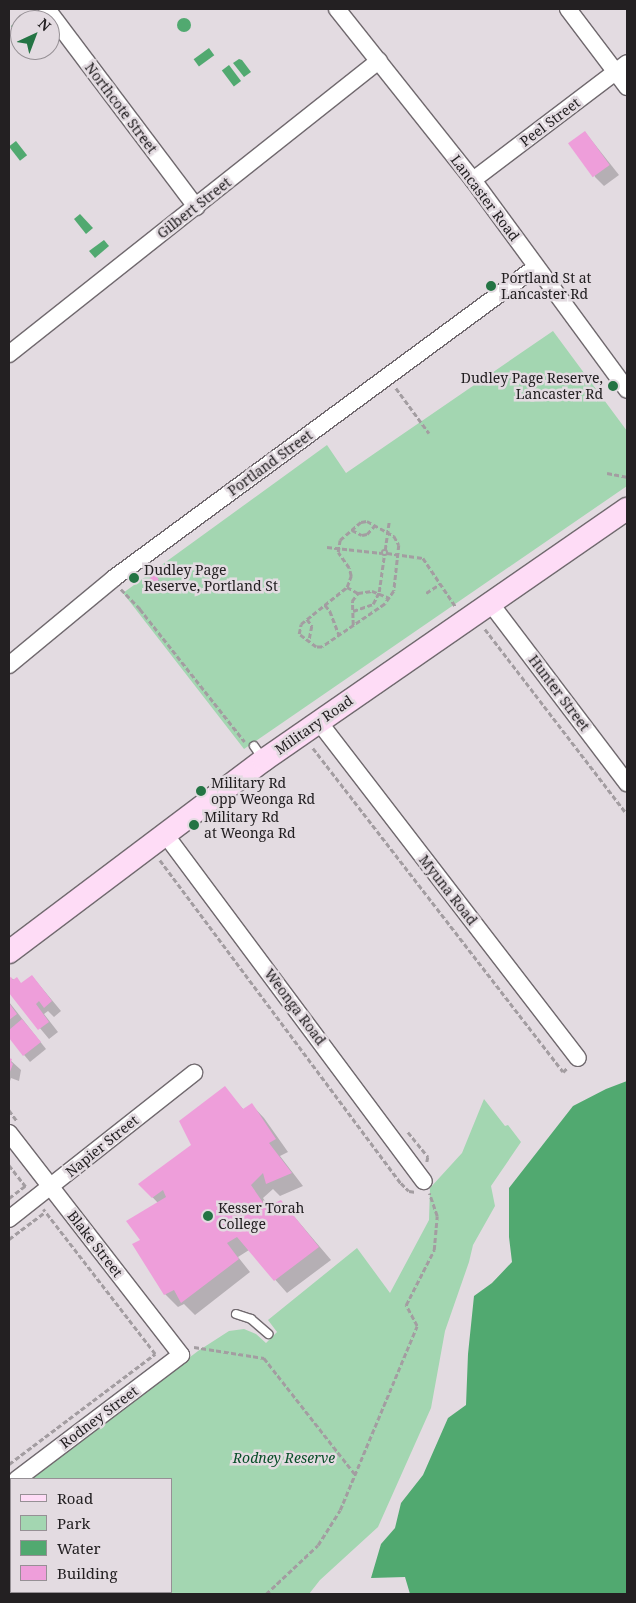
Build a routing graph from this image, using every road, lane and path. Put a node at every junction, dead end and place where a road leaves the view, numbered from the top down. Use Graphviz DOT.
graph roads {
  1 [pos="47,9"];
  2 [pos="337,9"];
  3 [pos="568,9"];
  4 [pos="379,61"];
  5 [pos="622,68"];
  6 [pos="627,87"];
  7 [pos="472,180"];
  8 [pos="196,207"];
  9 [pos="536,267"];
  10 [pos="10,349"];
  11 [pos="388,376"];
  12 [pos="627,390"];
  13 [pos="429,433"];
  14 [pos="607,473"];
  15 [pos="627,477"];
  16 [pos="627,509"];
  17 [pos="389,522"];
  18 [pos="375,525"];
  19 [pos="352,530"];
  20 [pos="387,532"];
  21 [pos="327,547"];
  22 [pos="339,548"];
  23 [pos="384,553"];
  24 [pos="398,555"];
  25 [pos="440,584"];
  26 [pos="347,587"];
  27 [pos="358,593"];
  28 [pos="378,593"];
  29 [pos="426,593"];
  30 [pos="125,594"];
  31 [pos="389,598"];
  32 [pos="491,604"];
  33 [pos="325,605"];
  34 [pos="456,608"];
  35 [pos="353,611"];
  36 [pos="307,619"];
  37 [pos="354,626"];
  38 [pos="485,629"];
  39 [pos="339,636"];
  40 [pos="309,642"];
  41 [pos="9,665"];
  42 [pos="319,722"];
  43 [pos="312,747"];
  44 [pos="256,752"];
  45 [pos="627,783"];
  46 [pos="627,814"];
  47 [pos="165,834"];
  48 [pos="159,859"];
  49 [pos="9,952"];
  50 [pos="578,1058"];
  51 [pos="194,1073"];
  52 [pos="9,1133"];
  53 [pos="9,1164"];
  54 [pos="424,1181"];
  55 [pos="25,1186"];
  56 [pos="51,1187"];
  57 [pos="9,1198"];
  58 [pos="40,1206"];
  59 [pos="9,1219"];
  60 [pos="9,1239"];
  61 [pos="236,1314"];
  62 [pos="268,1334"];
  63 [pos="187,1351"];
  64 [pos="9,1464"];
  65 [pos="355,1474"];
  66 [pos="18,1478"];
  67 [pos="266,1594"];
  1 -- 8 [label="street, Northcote Street"];
  2 -- 4 [label="street, Lancaster Road"];
  3 -- 5 [label="street"];
  4 -- 7 [label="street, Lancaster Road"];
  4 -- 8 [label="street, Gilbert Street"];
  5 -- 6 [label="street"];
  5 -- 7 [label="street, Peel Street"];
  7 -- 9 [label="street, Lancaster Road"];
  8 -- 10 [label="street, Gilbert Street"];
  9 -- 11 [label="street, Portland Street"];
  9 -- 12 [label="street, Lancaster Road"];
  11 -- 13 [label="path"];
  11 -- 41 [label="street, Portland Street"];
  14 -- 15 [label="path"];
  16 -- 32 [label="street, Military Road"];
  17 -- 20 [label="path"];
  18 -- 19 [label="path"];
  18 -- 19 [label="path"];
  18 -- 20 [label="path"];
  19 -- 22 [label="path"];
  20 -- 23 [label="path"];
  20 -- 24 [label="path"];
  21 -- 22 [label="path"];
  22 -- 23 [label="path"];
  22 -- 26 [label="path"];
  23 -- 24 [label="path"];
  23 -- 28 [label="path"];
  24 -- 25 [label="path"];
  24 -- 31 [label="path"];
  25 -- 29 [label="path"];
  25 -- 34 [label="path"];
  26 -- 27 [label="path"];
  26 -- 33 [label="path"];
  27 -- 28 [label="path"];
  27 -- 35 [label="path"];
  28 -- 31 [label="path"];
  28 -- 35 [label="path"];
  30 -- 44 [label="path"];
  31 -- 37 [label="path"];
  32 -- 42 [label="street, Military Road"];
  32 -- 45 [label="street, Hunter Street"];
  33 -- 36 [label="path"];
  33 -- 39 [label="path"];
  35 -- 37 [label="path"];
  36 -- 40 [label="path"];
  36 -- 40 [label="path"];
  37 -- 39 [label="path"];
  38 -- 46 [label="path"];
  39 -- 40 [label="path"];
  42 -- 44 [label="street, Military Road"];
  42 -- 50 [label="street, Myuna Road"];
  43 -- 50 [label="path"];
  44 -- 47 [label="street, Military Road"];
  47 -- 49 [label="street, Military Road"];
  47 -- 54 [label="street, Weonga Road"];
  48 -- 54 [label="path"];
  51 -- 56 [label="street, Napier Street"];
  52 -- 56 [label="street, Blake Street"];
  53 -- 55 [label="path"];
  54 -- 65 [label="path"];
  55 -- 57 [label="path"];
  55 -- 58 [label="path"];
  56 -- 58 [label="street, Napier Street"];
  56 -- 63 [label="street, Blake Street"];
  58 -- 59 [label="street, Napier Street"];
  58 -- 60 [label="path"];
  58 -- 64 [label="path"];
  61 -- 62 [label="lane"];
  63 -- 65 [label="path"];
  63 -- 66 [label="street, Rodney Street"];
  65 -- 67 [label="path"];
}
